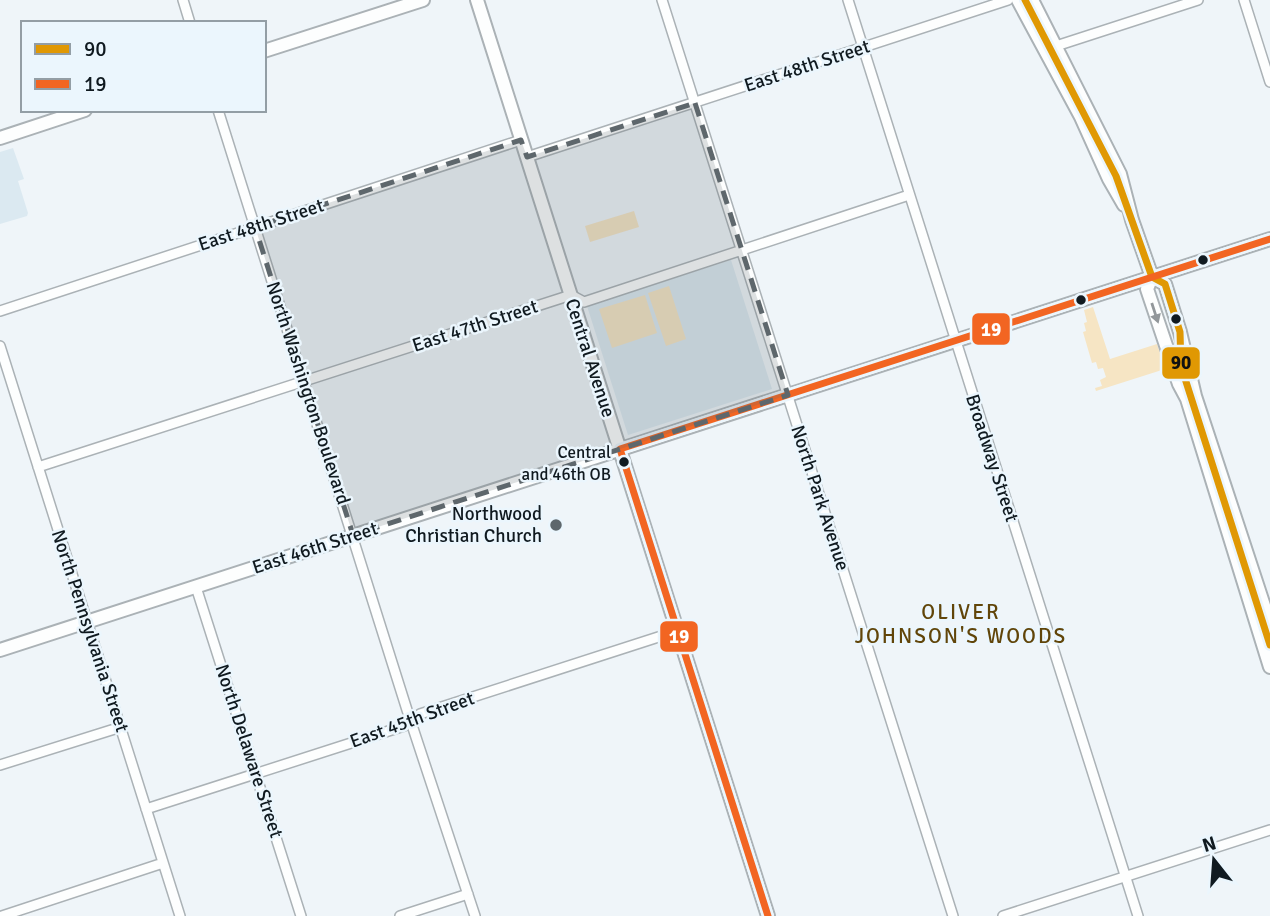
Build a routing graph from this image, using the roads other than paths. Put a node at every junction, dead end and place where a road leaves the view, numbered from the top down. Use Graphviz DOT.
graph roads {
  1 [pos="183,0"];
  2 [pos="423,0"];
  3 [pos="477,0"];
  4 [pos="662,0"];
  5 [pos="848,0"];
  6 [pos="1008,0"];
  7 [pos="1018,0"];
  8 [pos="1032,0"];
  9 [pos="1198,0"];
  10 [pos="1244,0"];
  11 [pos="189,21"];
  12 [pos="1056,46"];
  13 [pos="863,47"];
  14 [pos="266,50"];
  15 [pos="1270,82"];
  16 [pos="695,103"];
  17 [pos="79,112"];
  18 [pos="219,112"];
  19 [pos="0,138"];
  20 [pos="521,140"];
  21 [pos="527,157"];
  22 [pos="909,195"];
  23 [pos="1132,220"];
  24 [pos="255,227"];
  25 [pos="1270,239"];
  26 [pos="741,250"];
  27 [pos="1152,277"];
  28 [pos="570,295"];
  29 [pos="0,311"];
  30 [pos="955,340"];
  31 [pos="0,346"];
  32 [pos="304,381"];
  33 [pos="788,395"];
  34 [pos="620,449"];
  35 [pos="38,467"];
  36 [pos="353,535"];
  37 [pos="196,587"];
  38 [pos="87,622"];
  39 [pos="1270,624"];
  40 [pos="677,631"];
  41 [pos="0,650"];
  42 [pos="1270,667"];
  43 [pos="411,721"];
  44 [pos="121,727"];
  45 [pos="0,765"];
  46 [pos="256,774"];
  47 [pos="146,809"];
  48 [pos="1270,830"];
  49 [pos="163,863"];
  50 [pos="1125,877"];
  51 [pos="468,894"];
  52 [pos="2,916"];
  53 [pos="180,916"];
  54 [pos="301,916"];
  55 [pos="400,916"];
  56 [pos="475,916"];
  57 [pos="768,916"];
  58 [pos="953,916"];
  59 [pos="1003,916"];
  60 [pos="1138,916"];
  1 -- 11 [label="street"];
  2 -- 14 [label="main road"];
  3 -- 20 [label="main road, Central Avenue"];
  4 -- 16 [label="street, North Park Avenue"];
  5 -- 13 [label="street, Broadway Street"];
  6 -- 13 [label="street, East 48th Street"];
  7 -- 23 [label="main road"];
  8 -- 12 [label="main road"];
  9 -- 12 [label="street"];
  10 -- 15 [label="street"];
  12 -- 23 [label="main road"];
  13 -- 16 [label="street, East 48th Street"];
  13 -- 22 [label="street, Broadway Street"];
  16 -- 21 [label="street, East 48th Street"];
  16 -- 26 [label="street, North Park Avenue"];
  17 -- 19 [label="main road"];
  18 -- 24 [label="street, North Washington Boulevard"];
  20 -- 21 [label="main road, Central Avenue"];
  20 -- 24 [label="street, East 48th Street"];
  21 -- 28 [label="main road, Central Avenue"];
  22 -- 26 [label="street, East 47th Street"];
  22 -- 30 [label="street, Broadway Street"];
  23 -- 27 [label="main road"];
  24 -- 29 [label="street, East 48th Street"];
  24 -- 32 [label="street, North Washington Boulevard"];
  25 -- 27 [label="main road, East 46th Street"];
  26 -- 28 [label="street, East 47th Street"];
  26 -- 33 [label="street, North Park Avenue"];
  27 -- 30 [label="main road, East 46th Street"];
  27 -- 39 [label="main road"];
  27 -- 42 [label="main road, one-way"];
  28 -- 32 [label="street, East 47th Street"];
  28 -- 34 [label="main road, Central Avenue"];
  30 -- 33 [label="main road, East 46th Street"];
  30 -- 50 [label="street, Broadway Street"];
  31 -- 35 [label="street, North Pennsylvania Street"];
  32 -- 35 [label="street, East 47th Street"];
  32 -- 36 [label="street, North Washington Boulevard"];
  33 -- 34 [label="main road, East 46th Street"];
  33 -- 58 [label="street, North Park Avenue"];
  34 -- 36 [label="main road, East 46th Street"];
  34 -- 40 [label="main road, Central Avenue"];
  35 -- 38 [label="street, North Pennsylvania Street"];
  36 -- 37 [label="main road, East 46th Street"];
  36 -- 43 [label="street, North Washington Boulevard"];
  37 -- 38 [label="main road, East 46th Street"];
  37 -- 46 [label="street, North Delaware Street"];
  38 -- 41 [label="main road, East 46th Street"];
  38 -- 44 [label="street, North Pennsylvania Street"];
  40 -- 43 [label="street, East 45th Street"];
  40 -- 57 [label="main road, Central Avenue"];
  43 -- 46 [label="street, East 45th Street"];
  43 -- 51 [label="street, North Washington Boulevard"];
  44 -- 45 [label="street"];
  44 -- 47 [label="street, North Pennsylvania Street"];
  46 -- 47 [label="street, East 45th Street"];
  46 -- 54 [label="street, North Delaware Street"];
  47 -- 49 [label="street, North Pennsylvania Street"];
  48 -- 50 [label="street"];
  49 -- 52 [label="street"];
  49 -- 53 [label="street, North Pennsylvania Street"];
  50 -- 59 [label="street"];
  50 -- 60 [label="street, Broadway Street"];
  51 -- 55 [label="street"];
  51 -- 56 [label="street, North Washington Boulevard"];
}
